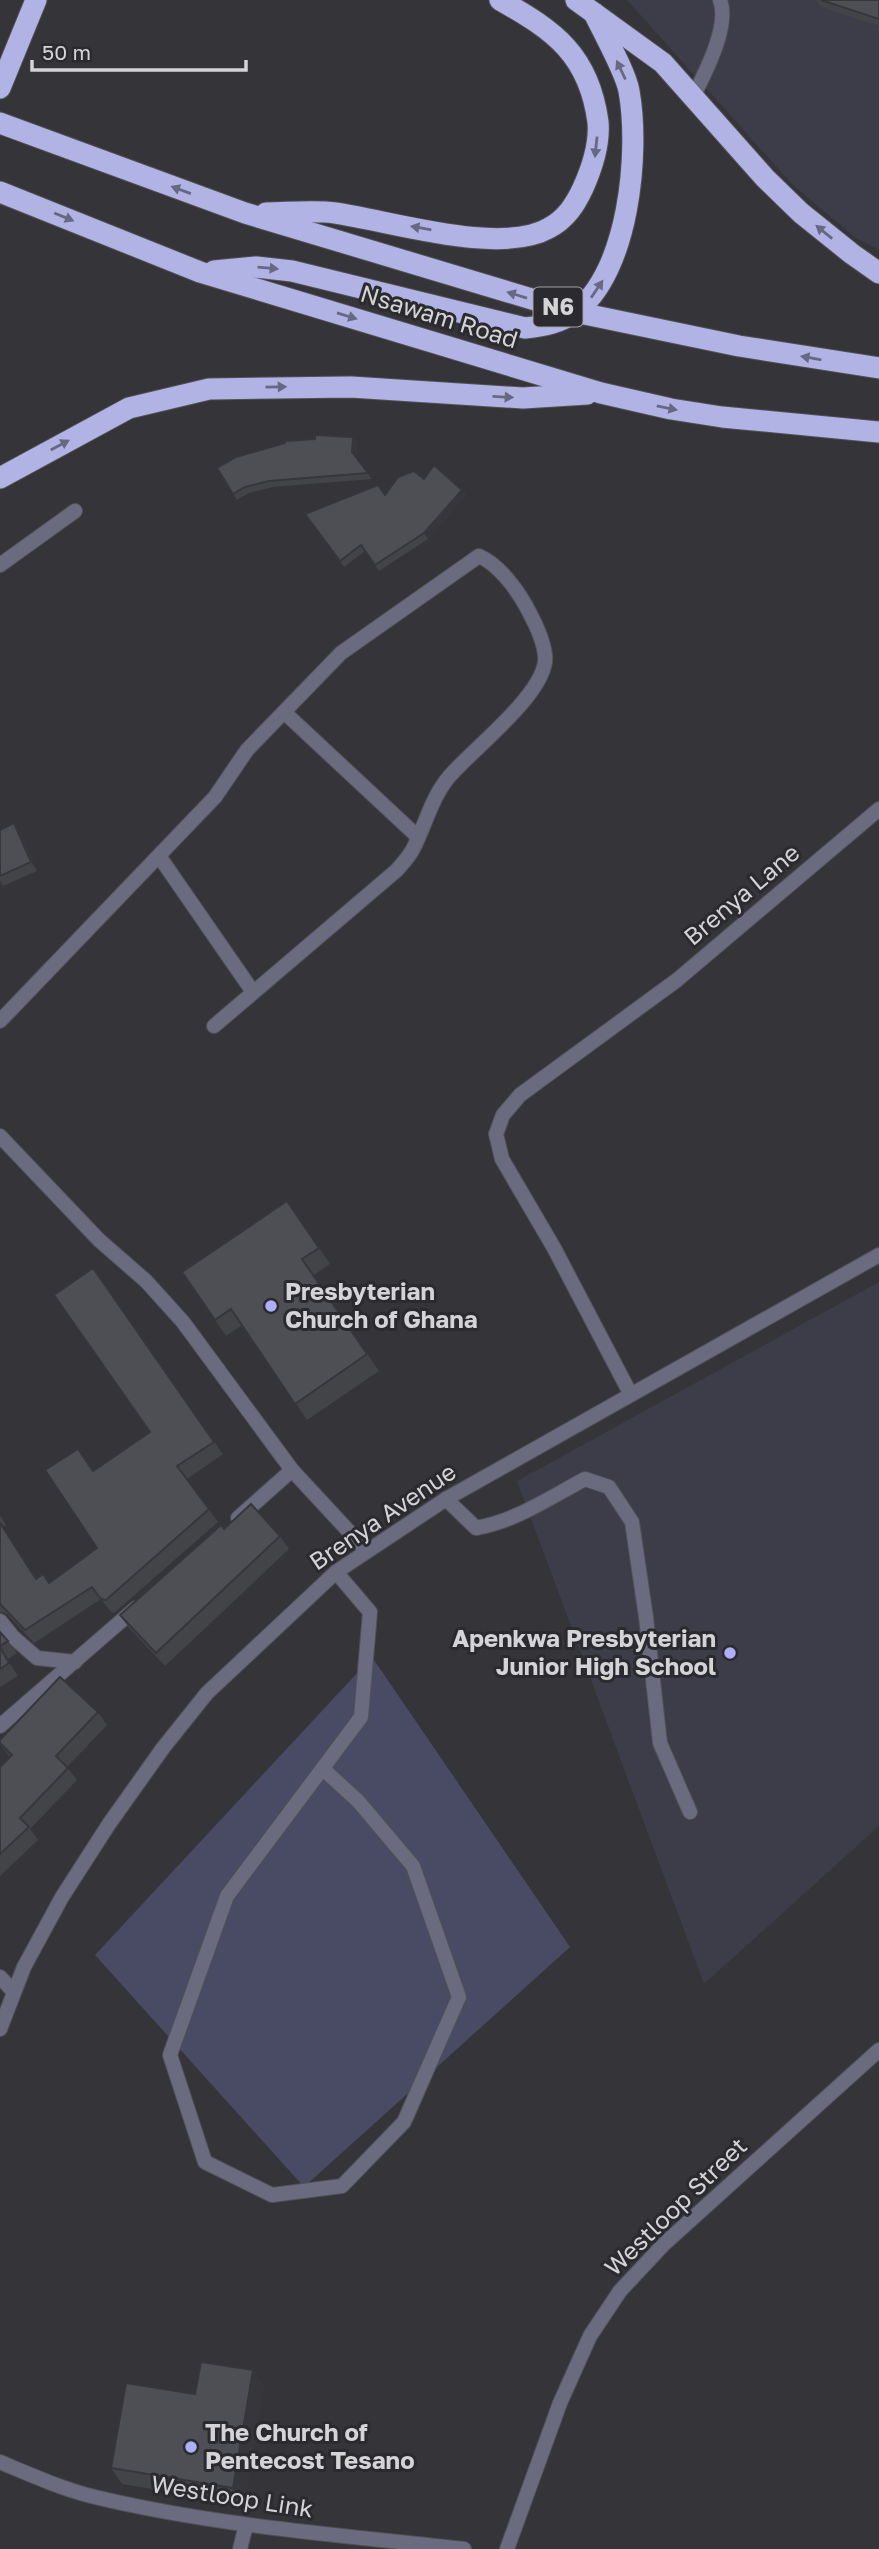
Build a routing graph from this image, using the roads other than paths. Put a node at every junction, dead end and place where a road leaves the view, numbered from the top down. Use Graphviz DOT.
graph roads {
  1 [pos="500,0"];
  2 [pos="576,0"];
  3 [pos="720,0"];
  4 [pos="37,1"];
  5 [pos="594,13"];
  6 [pos="0,88"];
  7 [pos="694,97"];
  8 [pos="0,122"];
  9 [pos="0,192"];
  10 [pos="245,213"];
  11 [pos="200,272"];
  12 [pos="879,273"];
  13 [pos="575,312"];
  14 [pos="879,368"];
  15 [pos="601,393"];
  16 [pos="879,432"];
  17 [pos="0,478"];
  18 [pos="75,511"];
  19 [pos="0,565"];
  20 [pos="284,712"];
  21 [pos="879,809"];
  22 [pos="418,837"];
  23 [pos="159,856"];
  24 [pos="253,992"];
  25 [pos="0,1021"];
  26 [pos="214,1026"];
  27 [pos="0,1136"];
  28 [pos="879,1255"];
  29 [pos="631,1393"];
  30 [pos="292,1470"];
  31 [pos="446,1499"];
  32 [pos="230,1525"];
  33 [pos="367,1551"];
  34 [pos="336,1572"];
  35 [pos="147,1598"];
  36 [pos="0,1621"];
  37 [pos="75,1662"];
  38 [pos="0,1726"];
  39 [pos="323,1769"];
  40 [pos="690,1812"];
  41 [pos="0,1977"];
  42 [pos="13,1991"];
  43 [pos="0,2029"];
  44 [pos="879,2050"];
  45 [pos="0,2462"];
  46 [pos="246,2525"];
  47 [pos="240,2549"];
  48 [pos="464,2549"];
  49 [pos="507,2549"];
  1 -- 10 [label="highway, one-way"];
  2 -- 5 [label="highway"];
  3 -- 7 [label="street"];
  4 -- 6 [label="highway"];
  5 -- 7 [label="highway"];
  13 -- 5 [label="highway, one-way"];
  12 -- 7 [label="highway, one-way"];
  10 -- 8 [label="highway, Nsawam Road / N6, one-way"];
  9 -- 11 [label="highway, Nsawam Road, one-way"];
  13 -- 10 [label="highway, Nsawam Road / N6, one-way"];
  11 -- 13 [label="highway, one-way"];
  11 -- 15 [label="highway, Nsawam Road, one-way"];
  14 -- 13 [label="highway, Nsawam Road / N6, one-way"];
  15 -- 16 [label="highway, Nsawam Road, one-way"];
  17 -- 15 [label="highway, one-way"];
  18 -- 19 [label="street"];
  20 -- 22 [label="street"];
  20 -- 22 [label="street"];
  20 -- 23 [label="street"];
  21 -- 29 [label="street, Brenya Lane"];
  22 -- 24 [label="street"];
  23 -- 24 [label="street"];
  23 -- 25 [label="street"];
  24 -- 26 [label="street"];
  27 -- 30 [label="street"];
  28 -- 29 [label="street, Brenya Avenue"];
  29 -- 31 [label="street, Brenya Avenue"];
  30 -- 32 [label="street"];
  30 -- 33 [label="street"];
  31 -- 33 [label="street, Brenya Avenue"];
  31 -- 40 [label="street"];
  33 -- 34 [label="street, Brenya Avenue"];
  34 -- 39 [label="street"];
  34 -- 42 [label="street, Brenya Avenue"];
  35 -- 37 [label="street"];
  36 -- 37 [label="street"];
  37 -- 38 [label="street"];
  39 -- 39 [label="street"];
  41 -- 42 [label="street"];
  42 -- 43 [label="street, Brenya Avenue"];
  44 -- 49 [label="street, Westloop Street"];
  45 -- 46 [label="street, Westloop Link"];
  46 -- 47 [label="street"];
  46 -- 48 [label="street, Westloop Link"];
}
